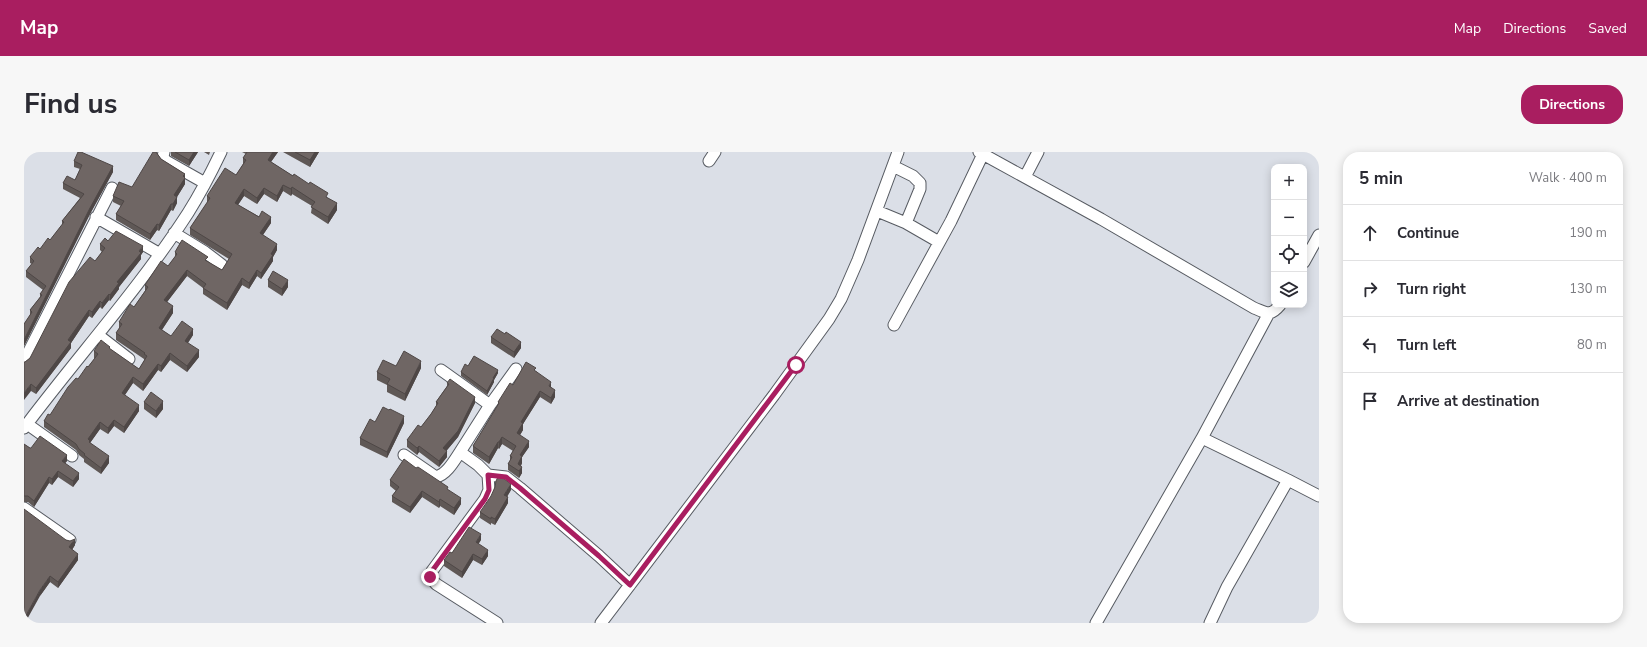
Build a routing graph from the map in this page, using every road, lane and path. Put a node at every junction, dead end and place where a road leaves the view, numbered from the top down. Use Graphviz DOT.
graph roads {
  1 [pos="164,152"];
  2 [pos="221,152"];
  3 [pos="898,152"];
  4 [pos="1038,152"];
  5 [pos="981,153"];
  6 [pos="893,166"];
  7 [pos="1025,177"];
  8 [pos="205,183"];
  9 [pos="112,188"];
  10 [pos="877,211"];
  11 [pos="96,217"];
  12 [pos="906,223"];
  13 [pos="174,233"];
  14 [pos="1319,235"];
  15 [pos="940,242"];
  16 [pos="160,254"];
  17 [pos="1307,257"];
  18 [pos="222,265"];
  19 [pos="1277,308"];
  20 [pos="1269,313"];
  21 [pos="894,325"];
  22 [pos="98,335"];
  23 [pos="129,359"];
  24 [pos="24,361"];
  25 [pos="516,369"];
  26 [pos="441,370"];
  27 [pos="490,405"];
  28 [pos="26,426"];
  29 [pos="1202,438"];
  30 [pos="460,452"];
  31 [pos="404,455"];
  32 [pos="72,456"];
  33 [pos="488,475"];
  34 [pos="1288,480"];
  35 [pos="1319,496"];
  36 [pos="24,508"];
  37 [pos="70,540"];
  38 [pos="630,585"];
  39 [pos="497,623"];
  40 [pos="601,623"];
  41 [pos="1096,623"];
  42 [pos="1210,623"];
  1 -- 8 [label="street"];
  2 -- 8 [label="street"];
  3 -- 6 [label="street"];
  4 -- 7 [label="street"];
  5 -- 7 [label="street"];
  5 -- 15 [label="street"];
  6 -- 10 [label="street"];
  6 -- 12 [label="street"];
  7 -- 20 [label="street"];
  8 -- 13 [label="street"];
  9 -- 11 [label="street"];
  10 -- 12 [label="street"];
  10 -- 38 [label="street"];
  11 -- 16 [label="street"];
  11 -- 24 [label="street"];
  12 -- 15 [label="street"];
  13 -- 16 [label="street"];
  13 -- 18 [label="street"];
  14 -- 17 [label="street"];
  15 -- 21 [label="street"];
  16 -- 22 [label="street"];
  19 -- 20 [label="street"];
  20 -- 29 [label="street"];
  22 -- 23 [label="street"];
  22 -- 28 [label="street"];
  25 -- 27 [label="street"];
  26 -- 27 [label="street"];
  27 -- 30 [label="street"];
  28 -- 32 [label="street"];
  29 -- 34 [label="street"];
  29 -- 41 [label="street"];
  30 -- 31 [label="street"];
  30 -- 33 [label="street"];
  33 -- 38 [label="street"];
  33 -- 39 [label="street"];
  34 -- 35 [label="street"];
  34 -- 42 [label="street"];
  36 -- 37 [label="street"];
  38 -- 40 [label="street"];
}
